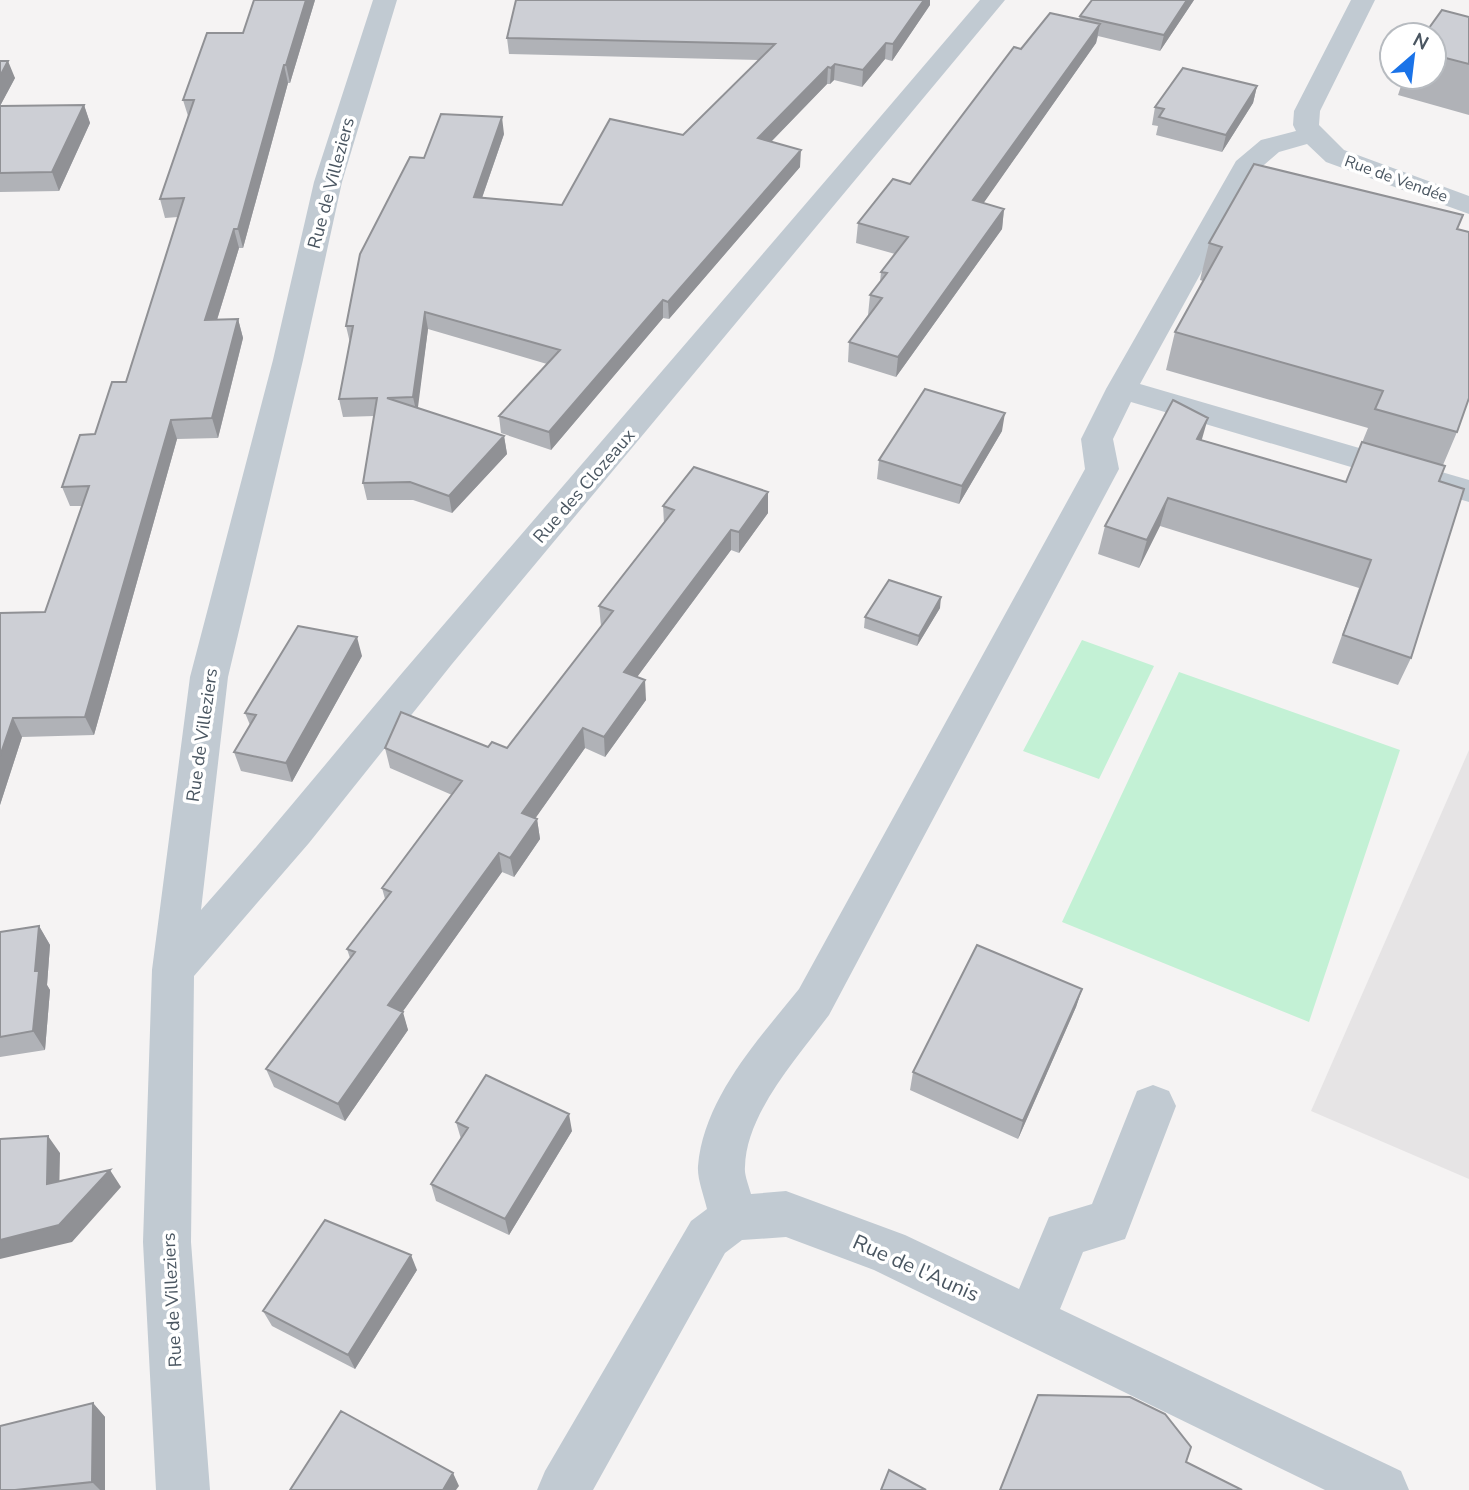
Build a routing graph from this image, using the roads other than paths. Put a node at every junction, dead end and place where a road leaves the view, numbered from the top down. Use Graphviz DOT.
graph roads {
  1 [pos="385,0"];
  2 [pos="993,0"];
  3 [pos="1363,0"];
  4 [pos="1312,135"];
  5 [pos="1469,206"];
  6 [pos="1122,389"];
  7 [pos="1469,491"];
  8 [pos="173,970"];
  9 [pos="1153,1106"];
  10 [pos="733,1218"];
  11 [pos="1030,1322"];
  12 [pos="184,1490"];
  13 [pos="564,1490"];
  14 [pos="1382,1490"];
  1 -- 8 [label="street, Rue de Villeziers"];
  2 -- 8 [label="street, Rue des Clozeaux"];
  3 -- 4 [label="street"];
  4 -- 5 [label="street, Rue de Vendée"];
  4 -- 6 [label="street"];
  6 -- 7 [label="street"];
  6 -- 10 [label="street"];
  8 -- 12 [label="street, Rue de Villeziers"];
  9 -- 11 [label="street"];
  10 -- 11 [label="street, Rue de l'Aunis"];
  10 -- 13 [label="street"];
  11 -- 14 [label="street, Rue de l'Aunis"];
}
